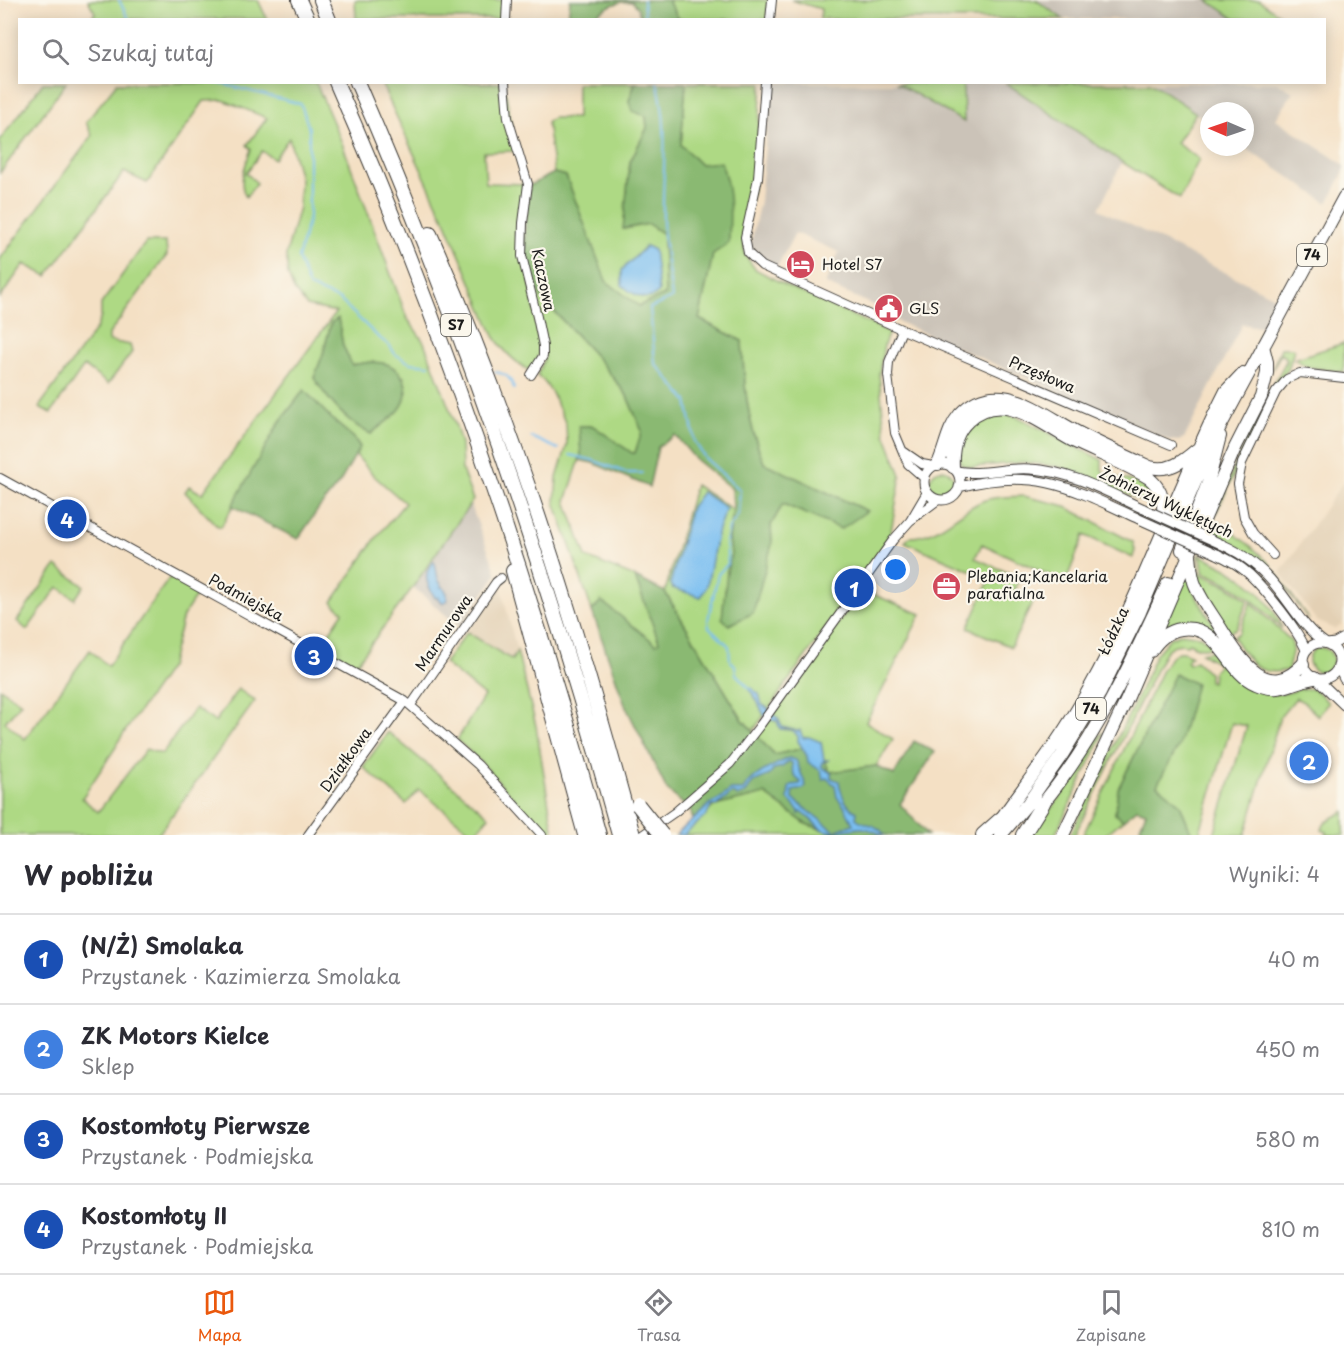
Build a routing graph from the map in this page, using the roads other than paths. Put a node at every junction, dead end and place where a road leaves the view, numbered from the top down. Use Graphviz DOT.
graph roads {
  1 [pos="299,0"];
  2 [pos="321,0"];
  3 [pos="507,0"];
  4 [pos="772,0"];
  5 [pos="307,18"];
  6 [pos="328,18"];
  7 [pos="506,18"];
  8 [pos="770,18"];
  9 [pos="337,84"];
  10 [pos="358,84"];
  11 [pos="505,84"];
  12 [pos="765,84"];
  13 [pos="371,114"];
  14 [pos="1344,197"];
  15 [pos="902,330"];
  16 [pos="1263,346"];
  17 [pos="1256,359"];
  18 [pos="531,375"];
  19 [pos="1344,378"];
  20 [pos="1223,423"];
  21 [pos="1171,445"];
  22 [pos="1096,447"];
  23 [pos="1199,447"];
  24 [pos="901,449"];
  25 [pos="1116,457"];
  26 [pos="935,465"];
  27 [pos="954,469"];
  28 [pos="924,477"];
  29 [pos="0,478"];
  30 [pos="493,484"];
  31 [pos="959,487"];
  32 [pos="927,492"];
  33 [pos="938,500"];
  34 [pos="910,521"];
  35 [pos="1160,537"];
  36 [pos="1190,551"];
  37 [pos="1273,555"];
  38 [pos="501,578"];
  39 [pos="1344,638"];
  40 [pos="1326,643"];
  41 [pos="1305,651"];
  42 [pos="1234,659"];
  43 [pos="1340,661"];
  44 [pos="1303,664"];
  45 [pos="1141,667"];
  46 [pos="1316,678"];
  47 [pos="1344,679"];
  48 [pos="408,703"];
  49 [pos="1344,705"];
  50 [pos="604,730"];
  51 [pos="1043,803"];
  52 [pos="1001,819"];
  53 [pos="625,831"];
  54 [pos="308,835"];
  55 [pos="542,835"];
  56 [pos="585,835"];
  57 [pos="599,835"];
  58 [pos="642,835"];
  59 [pos="662,835"];
  60 [pos="983,835"];
  61 [pos="989,835"];
  62 [pos="1001,835"];
  63 [pos="1015,835"];
  64 [pos="1023,835"];
  65 [pos="1063,835"];
  1 -- 5 [label="highway"];
  2 -- 6 [label="highway"];
  3 -- 7 [label="street"];
  4 -- 8 [label="street"];
  9 -- 30 [label="highway, S7"];
  10 -- 13 [label="highway, S7"];
  11 -- 18 [label="street, Kaczowa"];
  12 -- 15 [label="street, Przęsłowa"];
  13 -- 50 [label="highway"];
  13 -- 53 [label="highway, S7"];
  14 -- 16 [label="main road, Łódzka / 74"];
  15 -- 21 [label="street, Przęsłowa"];
  15 -- 24 [label="street"];
  16 -- 17 [label="main road, Łódzka / 74"];
  16 -- 36 [label="main road"];
  17 -- 20 [label="main road, Łódzka / 74"];
  17 -- 23 [label="main road"];
  19 -- 37 [label="street"];
  20 -- 51 [label="main road, Łódzka / 74"];
  20 -- 62 [label="main road, Łódzka / 74"];
  22 -- 25 [label="main road"];
  22 -- 26 [label="main road"];
  22 -- 27 [label="main road"];
  23 -- 25 [label="main road"];
  23 -- 35 [label="main road, 74"];
  24 -- 26 [label="street"];
  24 -- 28 [label="street"];
  25 -- 35 [label="main road"];
  26 -- 27 [label="street"];
  26 -- 28 [label="street"];
  27 -- 31 [label="street"];
  27 -- 40 [label="street, Żołnierzy Wyklętych, bridge"];
  28 -- 32 [label="street"];
  29 -- 48 [label="street, Podmiejska"];
  30 -- 56 [label="highway"];
  30 -- 57 [label="highway, S7"];
  31 -- 33 [label="street"];
  31 -- 41 [label="street, Żołnierzy Wyklętych, bridge"];
  32 -- 33 [label="street"];
  32 -- 34 [label="street"];
  33 -- 34 [label="street"];
  34 -- 58 [label="street"];
  35 -- 52 [label="main road, 74"];
  36 -- 42 [label="main road"];
  36 -- 45 [label="main road"];
  38 -- 48 [label="street, Marmurowa"];
  39 -- 40 [label="street"];
  40 -- 41 [label="street"];
  40 -- 43 [label="street"];
  41 -- 44 [label="street"];
  42 -- 44 [label="main road"];
  42 -- 45 [label="main road"];
  42 -- 46 [label="main road"];
  43 -- 46 [label="street"];
  43 -- 47 [label="street"];
  44 -- 46 [label="street"];
  45 -- 65 [label="main road"];
  46 -- 49 [label="street"];
  48 -- 54 [label="street, Działkowa"];
  48 -- 55 [label="street, Podmiejska"];
  50 -- 53 [label="highway"];
  50 -- 59 [label="highway, bridge"];
  51 -- 63 [label="main road, Łódzka / 74"];
  51 -- 64 [label="highway"];
  52 -- 60 [label="highway"];
  52 -- 61 [label="main road, 74"];
}
